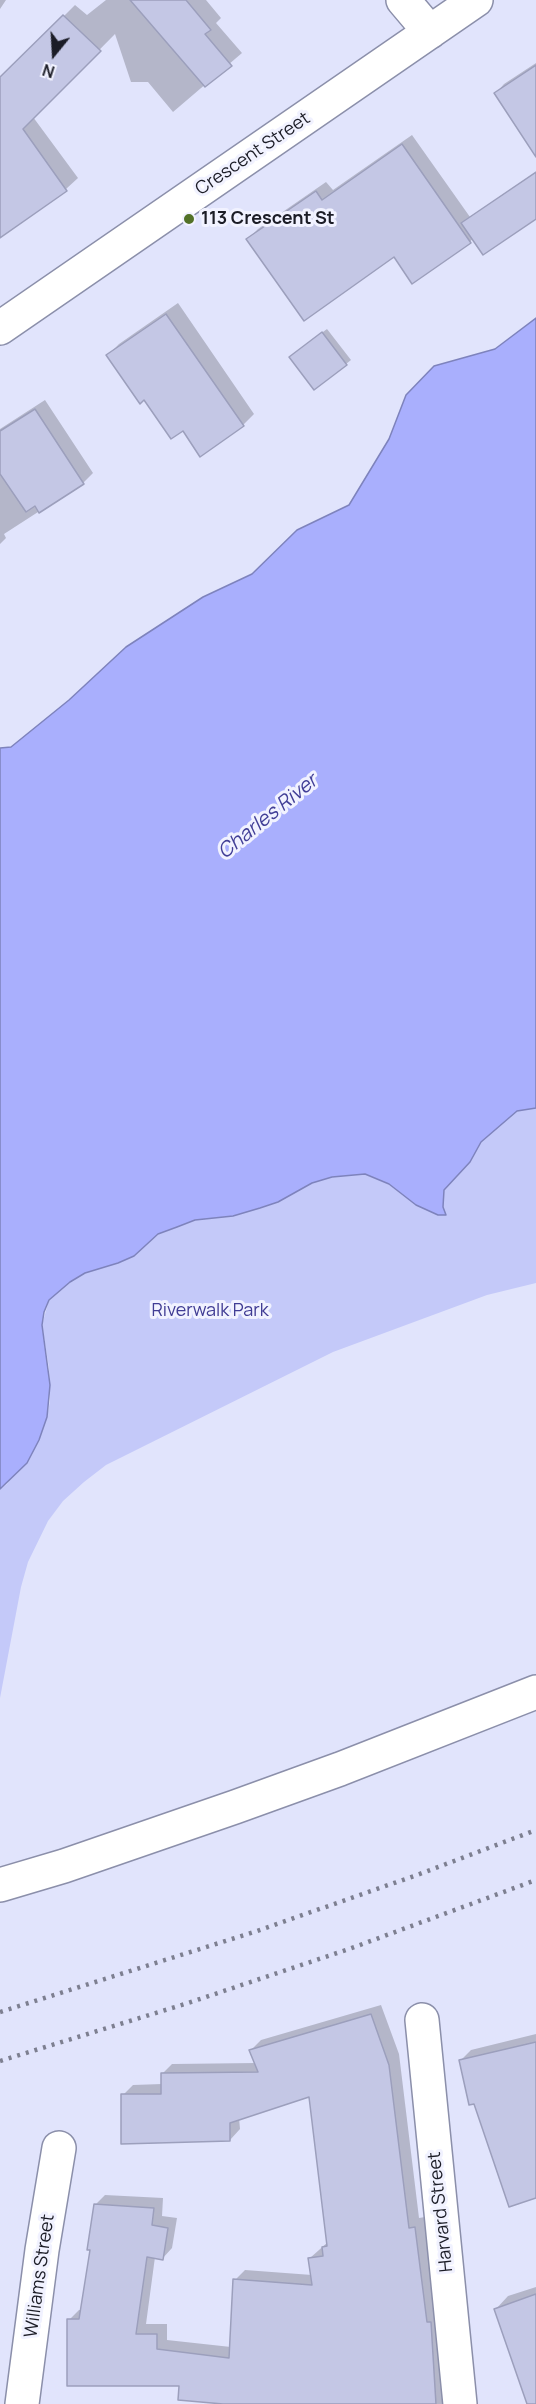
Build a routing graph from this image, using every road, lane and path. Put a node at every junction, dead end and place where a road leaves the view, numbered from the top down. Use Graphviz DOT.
graph roads {
  1 [pos="403,0"];
  2 [pos="476,0"];
  3 [pos="430,32"];
  4 [pos="0,328"];
  5 [pos="536,1692"];
  6 [pos="0,1885"];
  7 [pos="422,2020"];
  8 [pos="59,2148"];
  9 [pos="22,2404"];
  10 [pos="460,2404"];
  1 -- 3 [label="street"];
  2 -- 3 [label="street, Crescent Street"];
  3 -- 4 [label="street, Crescent Street"];
  5 -- 6 [label="street"];
  7 -- 10 [label="street, Harvard Street"];
  8 -- 9 [label="street, Williams Street"];
}
